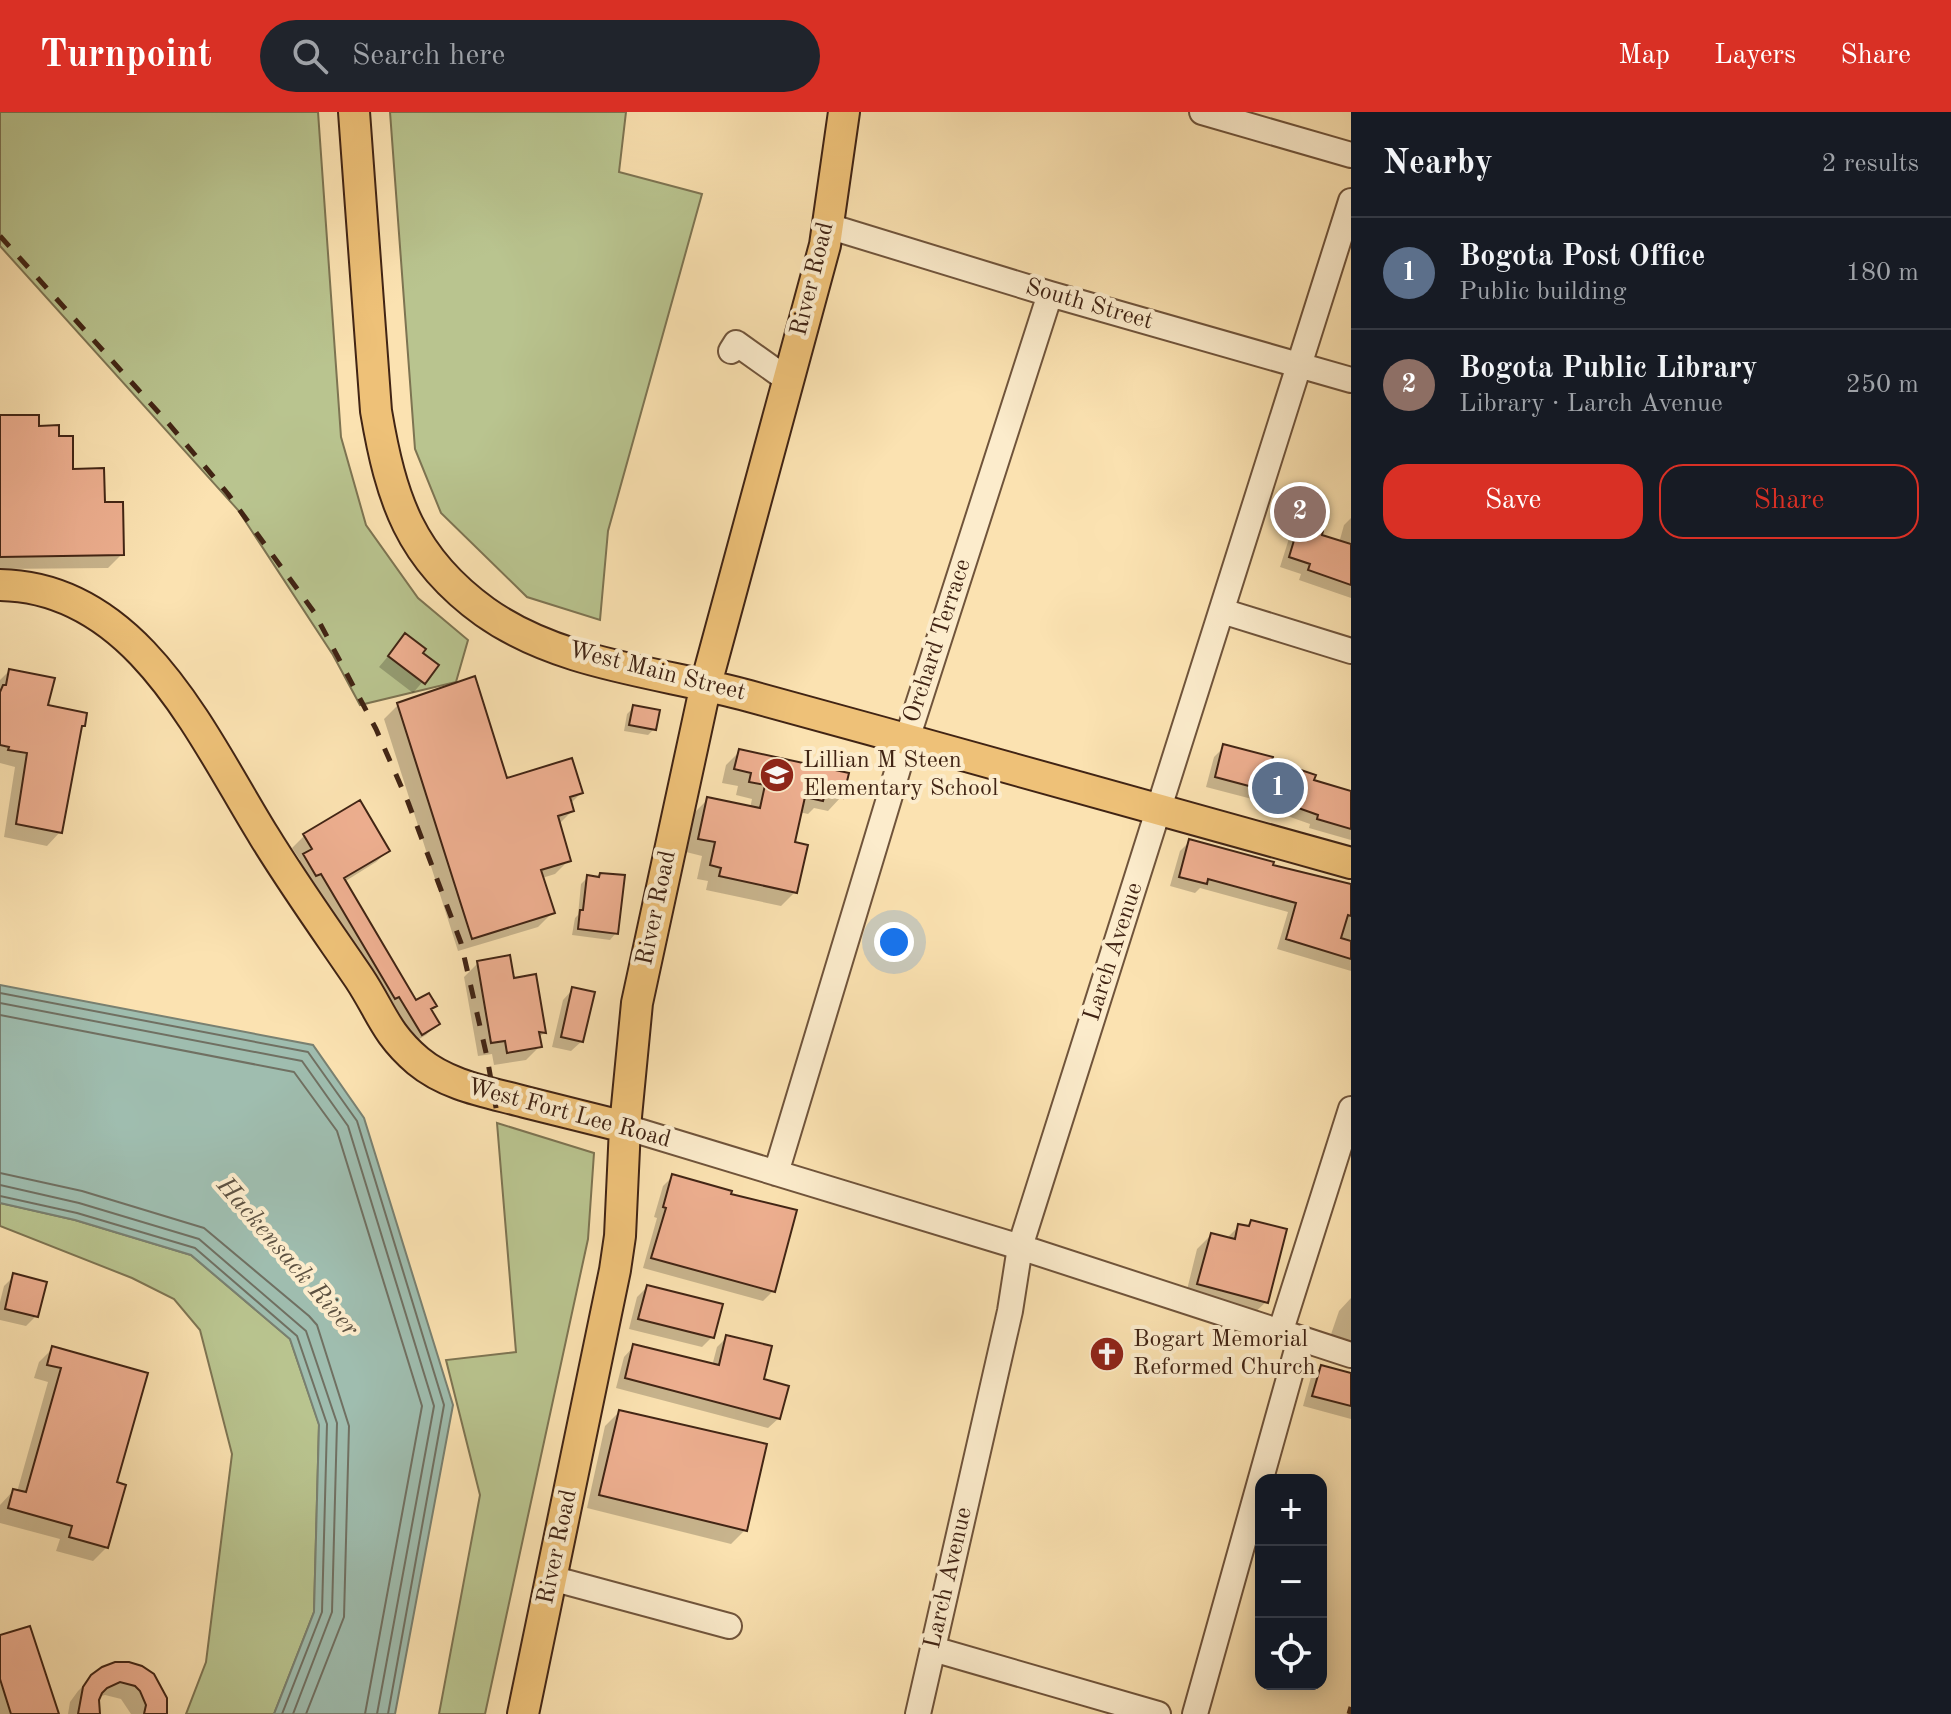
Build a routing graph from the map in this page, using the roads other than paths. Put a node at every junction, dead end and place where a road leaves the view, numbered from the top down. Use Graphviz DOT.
graph roads {
  1 [pos="354,112"];
  2 [pos="844,112"];
  3 [pos="1202,112"];
  4 [pos="1351,155"];
  5 [pos="1351,201"];
  6 [pos="828,226"];
  7 [pos="1050,294"];
  8 [pos="731,351"];
  9 [pos="1299,364"];
  10 [pos="788,380"];
  11 [pos="1351,380"];
  12 [pos="0,585"];
  13 [pos="1222,611"];
  14 [pos="1351,651"];
  15 [pos="706,684"];
  16 [pos="907,739"];
  17 [pos="1159,809"];
  18 [pos="1351,863"];
  19 [pos="1351,1109"];
  20 [pos="625,1127"];
  21 [pos="776,1173"];
  22 [pos="1020,1247"];
  23 [pos="1290,1336"];
  24 [pos="1351,1355"];
  25 [pos="551,1578"];
  26 [pos="729,1626"];
  27 [pos="933,1649"];
  28 [pos="523,1714"];
  29 [pos="918,1714"];
  30 [pos="1158,1714"];
  31 [pos="1195,1714"];
  1 -- 15 [label="main road, West Main Street"];
  2 -- 6 [label="main road, River Road"];
  3 -- 4 [label="street"];
  5 -- 9 [label="street, Larch Avenue"];
  6 -- 7 [label="street, South Street"];
  6 -- 10 [label="main road, River Road"];
  7 -- 9 [label="street, South Street"];
  7 -- 16 [label="street, Orchard Terrace"];
  8 -- 10 [label="street"];
  9 -- 11 [label="street, South Street"];
  9 -- 13 [label="street, Larch Avenue"];
  10 -- 15 [label="main road, River Road"];
  12 -- 20 [label="main road, West Fort Lee Road"];
  13 -- 14 [label="street"];
  13 -- 17 [label="street, Larch Avenue"];
  15 -- 16 [label="main road, West Main Street"];
  15 -- 20 [label="main road, River Road"];
  16 -- 17 [label="main road, West Main Street"];
  16 -- 21 [label="street, Orchard Terrace"];
  17 -- 18 [label="main road, West Main Street"];
  17 -- 22 [label="street, Larch Avenue"];
  19 -- 23 [label="street"];
  20 -- 21 [label="street, West Fort Lee Road"];
  20 -- 25 [label="main road, River Road"];
  21 -- 22 [label="street, West Fort Lee Road"];
  22 -- 23 [label="street, West Fort Lee Road"];
  22 -- 27 [label="street, Larch Avenue"];
  23 -- 24 [label="street, West Fort Lee Road"];
  23 -- 31 [label="street"];
  25 -- 26 [label="street"];
  25 -- 28 [label="main road, River Road"];
  27 -- 29 [label="street, Larch Avenue"];
  27 -- 30 [label="street"];
}
